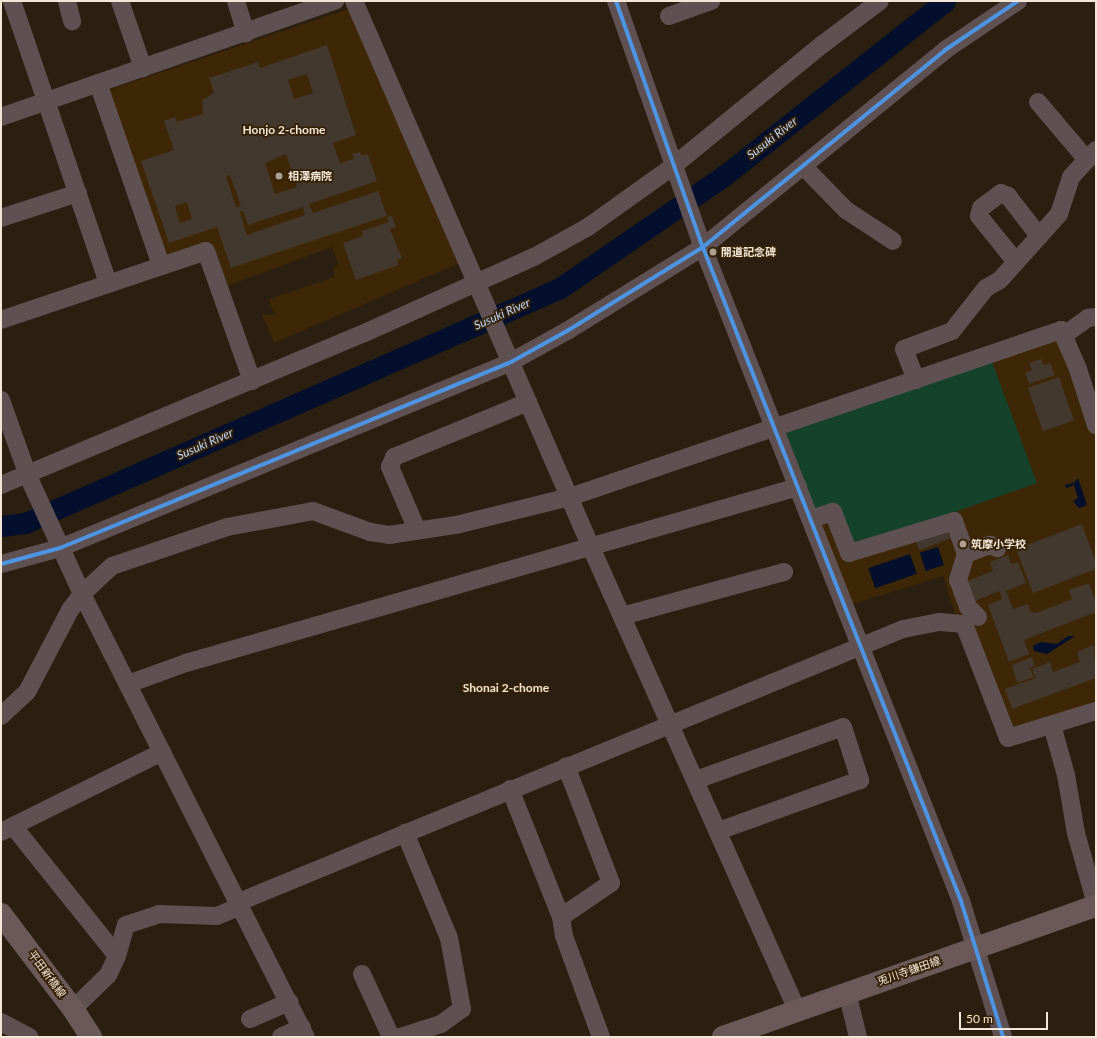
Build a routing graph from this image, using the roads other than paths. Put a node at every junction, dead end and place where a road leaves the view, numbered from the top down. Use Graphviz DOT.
graph roads {
  1 [pos="12,1"];
  2 [pos="67,1"];
  3 [pos="120,1"];
  4 [pos="236,1"];
  5 [pos="335,1"];
  6 [pos="354,1"];
  7 [pos="616,1"];
  8 [pos="711,1"];
  9 [pos="880,1"];
  10 [pos="1018,1"];
  11 [pos="669,16"];
  12 [pos="72,21"];
  13 [pos="246,32"];
  14 [pos="143,68"];
  15 [pos="98,83"];
  16 [pos="47,101"];
  17 [pos="1038,102"];
  18 [pos="1,117"];
  19 [pos="1091,155"];
  20 [pos="804,167"];
  21 [pos="674,171"];
  22 [pos="78,193"];
  23 [pos="1,218"];
  24 [pos="1039,236"];
  25 [pos="894,241"];
  26 [pos="701,243"];
  27 [pos="1016,262"];
  28 [pos="161,265"];
  29 [pos="108,284"];
  30 [pos="479,286"];
  31 [pos="1096,317"];
  32 [pos="1,320"];
  33 [pos="1063,336"];
  34 [pos="510,358"];
  35 [pos="916,380"];
  36 [pos="252,381"];
  37 [pos="1,400"];
  38 [pos="528,402"];
  39 [pos="1096,425"];
  40 [pos="775,429"];
  41 [pos="30,481"];
  42 [pos="1,485"];
  43 [pos="798,487"];
  44 [pos="570,497"];
  45 [pos="811,519"];
  46 [pos="416,530"];
  47 [pos="59,545"];
  48 [pos="590,545"];
  49 [pos="997,548"];
  50 [pos="966,554"];
  51 [pos="1,564"];
  52 [pos="784,572"];
  53 [pos="82,594"];
  54 [pos="622,616"];
  55 [pos="978,617"];
  56 [pos="861,645"];
  57 [pos="128,684"];
  58 [pos="1096,711"];
  59 [pos="1,716"];
  60 [pos="672,724"];
  61 [pos="1052,725"];
  62 [pos="162,752"];
  63 [pos="566,766"];
  64 [pos="696,780"];
  65 [pos="510,789"];
  66 [pos="7,829"];
  67 [pos="718,831"];
  68 [pos="405,833"];
  69 [pos="240,904"];
  70 [pos="1096,905"];
  71 [pos="1,914"];
  72 [pos="562,917"];
  73 [pos="977,948"];
  74 [pos="117,956"];
  75 [pos="362,974"];
  76 [pos="847,992"];
  77 [pos="289,1002"];
  78 [pos="73,1009"];
  79 [pos="797,1010"];
  80 [pos="250,1019"];
  81 [pos="1,1022"];
  82 [pos="304,1032"];
  83 [pos="28,1037"];
  84 [pos="91,1037"];
  85 [pos="281,1037"];
  86 [pos="391,1037"];
  87 [pos="400,1037"];
  88 [pos="601,1037"];
  89 [pos="723,1037"];
  90 [pos="858,1037"];
  91 [pos="1003,1037"];
  1 -- 16 [label="street"];
  2 -- 12 [label="street"];
  3 -- 14 [label="street"];
  4 -- 13 [label="street"];
  5 -- 13 [label="street"];
  6 -- 30 [label="street"];
  7 -- 21 [label="street"];
  8 -- 11 [label="street"];
  9 -- 21 [label="street"];
  10 -- 20 [label="street"];
  13 -- 14 [label="street"];
  14 -- 15 [label="street"];
  15 -- 16 [label="street"];
  15 -- 28 [label="street"];
  16 -- 18 [label="street"];
  16 -- 22 [label="street"];
  17 -- 19 [label="street"];
  19 -- 24 [label="street"];
  20 -- 25 [label="street"];
  20 -- 26 [label="street"];
  21 -- 26 [label="street"];
  21 -- 30 [label="street"];
  22 -- 23 [label="street"];
  22 -- 29 [label="street"];
  24 -- 27 [label="street"];
  24 -- 27 [label="street"];
  26 -- 34 [label="street"];
  26 -- 40 [label="street"];
  27 -- 35 [label="street"];
  28 -- 29 [label="street"];
  28 -- 36 [label="street"];
  29 -- 32 [label="street"];
  30 -- 34 [label="street"];
  30 -- 36 [label="street"];
  31 -- 33 [label="street"];
  33 -- 35 [label="street"];
  33 -- 39 [label="street"];
  34 -- 38 [label="street"];
  34 -- 47 [label="street"];
  35 -- 40 [label="street"];
  36 -- 41 [label="street"];
  37 -- 41 [label="street"];
  38 -- 44 [label="street"];
  38 -- 46 [label="street"];
  40 -- 43 [label="street"];
  40 -- 44 [label="street"];
  41 -- 42 [label="street"];
  41 -- 47 [label="street"];
  43 -- 45 [label="street"];
  43 -- 48 [label="street"];
  44 -- 46 [label="street"];
  44 -- 48 [label="street"];
  45 -- 50 [label="street"];
  45 -- 56 [label="street"];
  46 -- 53 [label="street"];
  47 -- 51 [label="street"];
  47 -- 53 [label="street"];
  48 -- 54 [label="street"];
  48 -- 57 [label="street"];
  49 -- 50 [label="street"];
  50 -- 55 [label="street"];
  52 -- 54 [label="street"];
  53 -- 57 [label="street"];
  53 -- 59 [label="street"];
  54 -- 60 [label="street"];
  56 -- 60 [label="street"];
  56 -- 61 [label="street"];
  56 -- 73 [label="street"];
  57 -- 62 [label="street"];
  58 -- 61 [label="street"];
  60 -- 63 [label="street"];
  60 -- 64 [label="street"];
  61 -- 70 [label="street"];
  62 -- 66 [label="street"];
  62 -- 69 [label="street"];
  63 -- 65 [label="street"];
  63 -- 72 [label="street"];
  64 -- 67 [label="street"];
  64 -- 67 [label="street"];
  65 -- 68 [label="street"];
  65 -- 72 [label="street"];
  66 -- 74 [label="street"];
  67 -- 79 [label="street"];
  68 -- 69 [label="street"];
  68 -- 87 [label="street"];
  69 -- 74 [label="street"];
  69 -- 77 [label="street"];
  70 -- 73 [label="main road, 兎川寺鎌田線"];
  71 -- 78 [label="main road, 平田新橋線"];
  72 -- 88 [label="street"];
  73 -- 76 [label="main road, 兎川寺鎌田線"];
  73 -- 91 [label="street"];
  74 -- 78 [label="street"];
  75 -- 86 [label="street"];
  76 -- 79 [label="main road, 兎川寺鎌田線"];
  76 -- 90 [label="street"];
  77 -- 80 [label="street"];
  77 -- 82 [label="street"];
  78 -- 84 [label="main road, 平田新橋線"];
  79 -- 89 [label="main road, 兎川寺鎌田線"];
  81 -- 83 [label="street"];
  82 -- 85 [label="street"];
}
